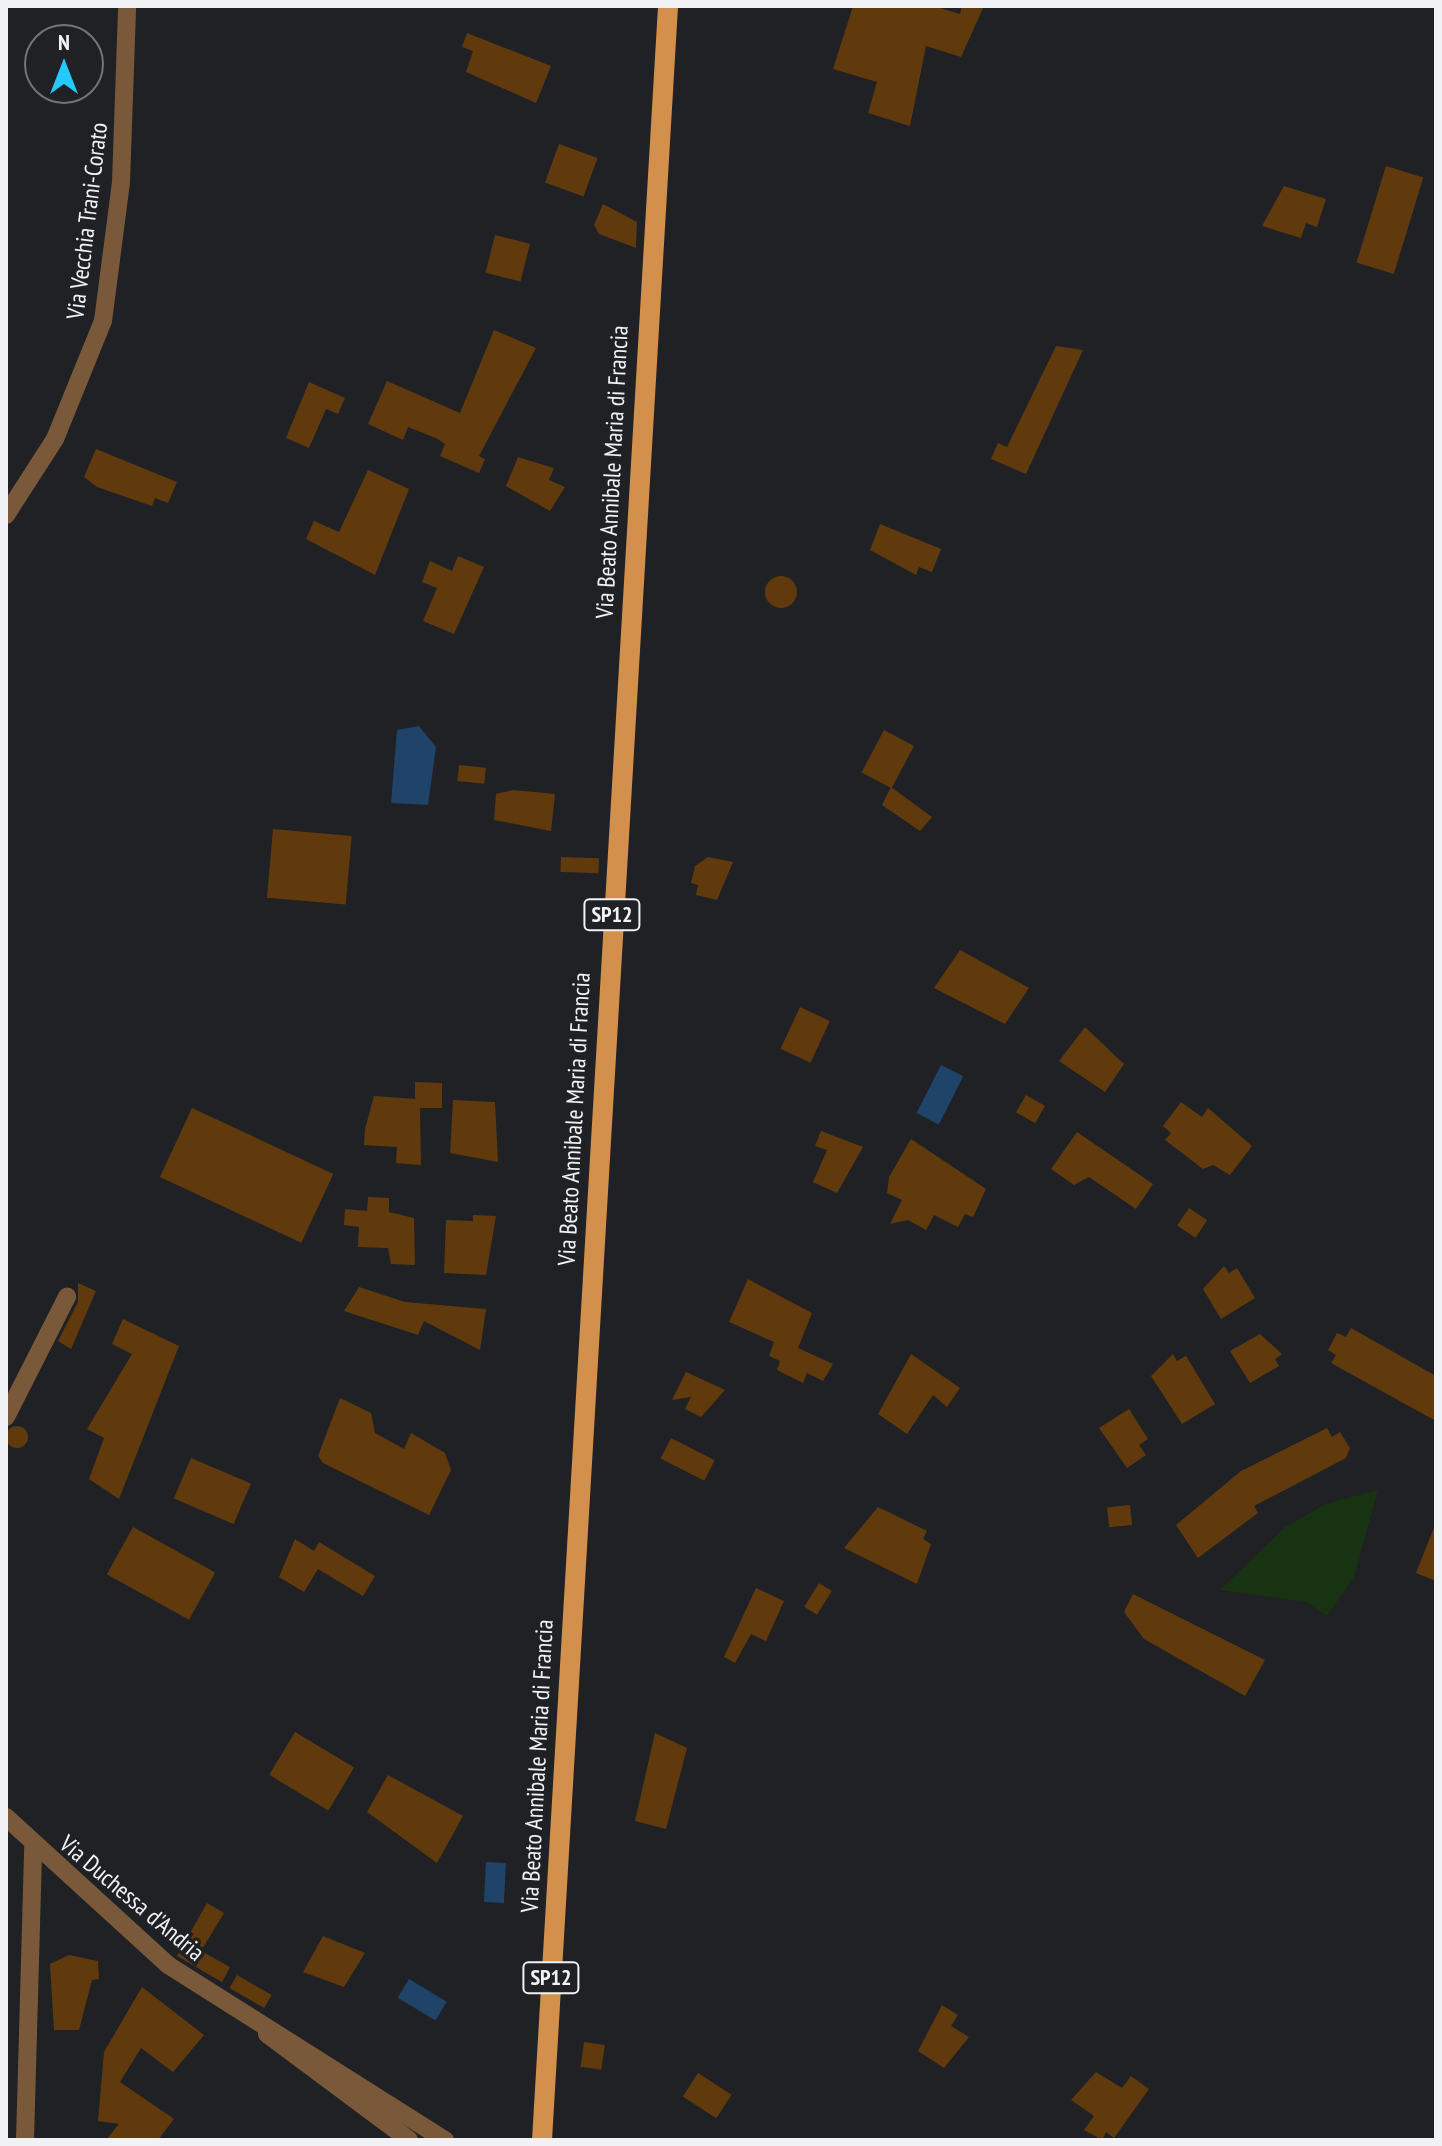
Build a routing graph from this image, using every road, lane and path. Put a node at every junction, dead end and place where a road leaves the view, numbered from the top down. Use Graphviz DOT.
graph roads {
  1 [pos="127,6"];
  2 [pos="668,6"];
  3 [pos="6,515"];
  4 [pos="67,1297"];
  5 [pos="6,1417"];
  6 [pos="6,1817"];
  7 [pos="6,1838"];
  8 [pos="33,1847"];
  9 [pos="241,2011"];
  10 [pos="545,2137"];
  11 [pos="25,2140"];
  12 [pos="409,2140"];
  13 [pos="445,2140"];
  1 -- 3 [label="street, Via Vecchia Trani-Corato"];
  2 -- 10 [label="main road, Via Beato Annibale Maria di Francia / SP12"];
  4 -- 5 [label="street"];
  6 -- 8 [label="street, Via Duchessa d'Andria"];
  7 -- 8 [label="street, Via Duchessa d'Andria"];
  8 -- 9 [label="street, Via Duchessa d'Andria"];
  8 -- 11 [label="street"];
  9 -- 12 [label="street, Via Duchessa d'Andria"];
  9 -- 13 [label="street, Via Duchessa d'Andria"];
}
